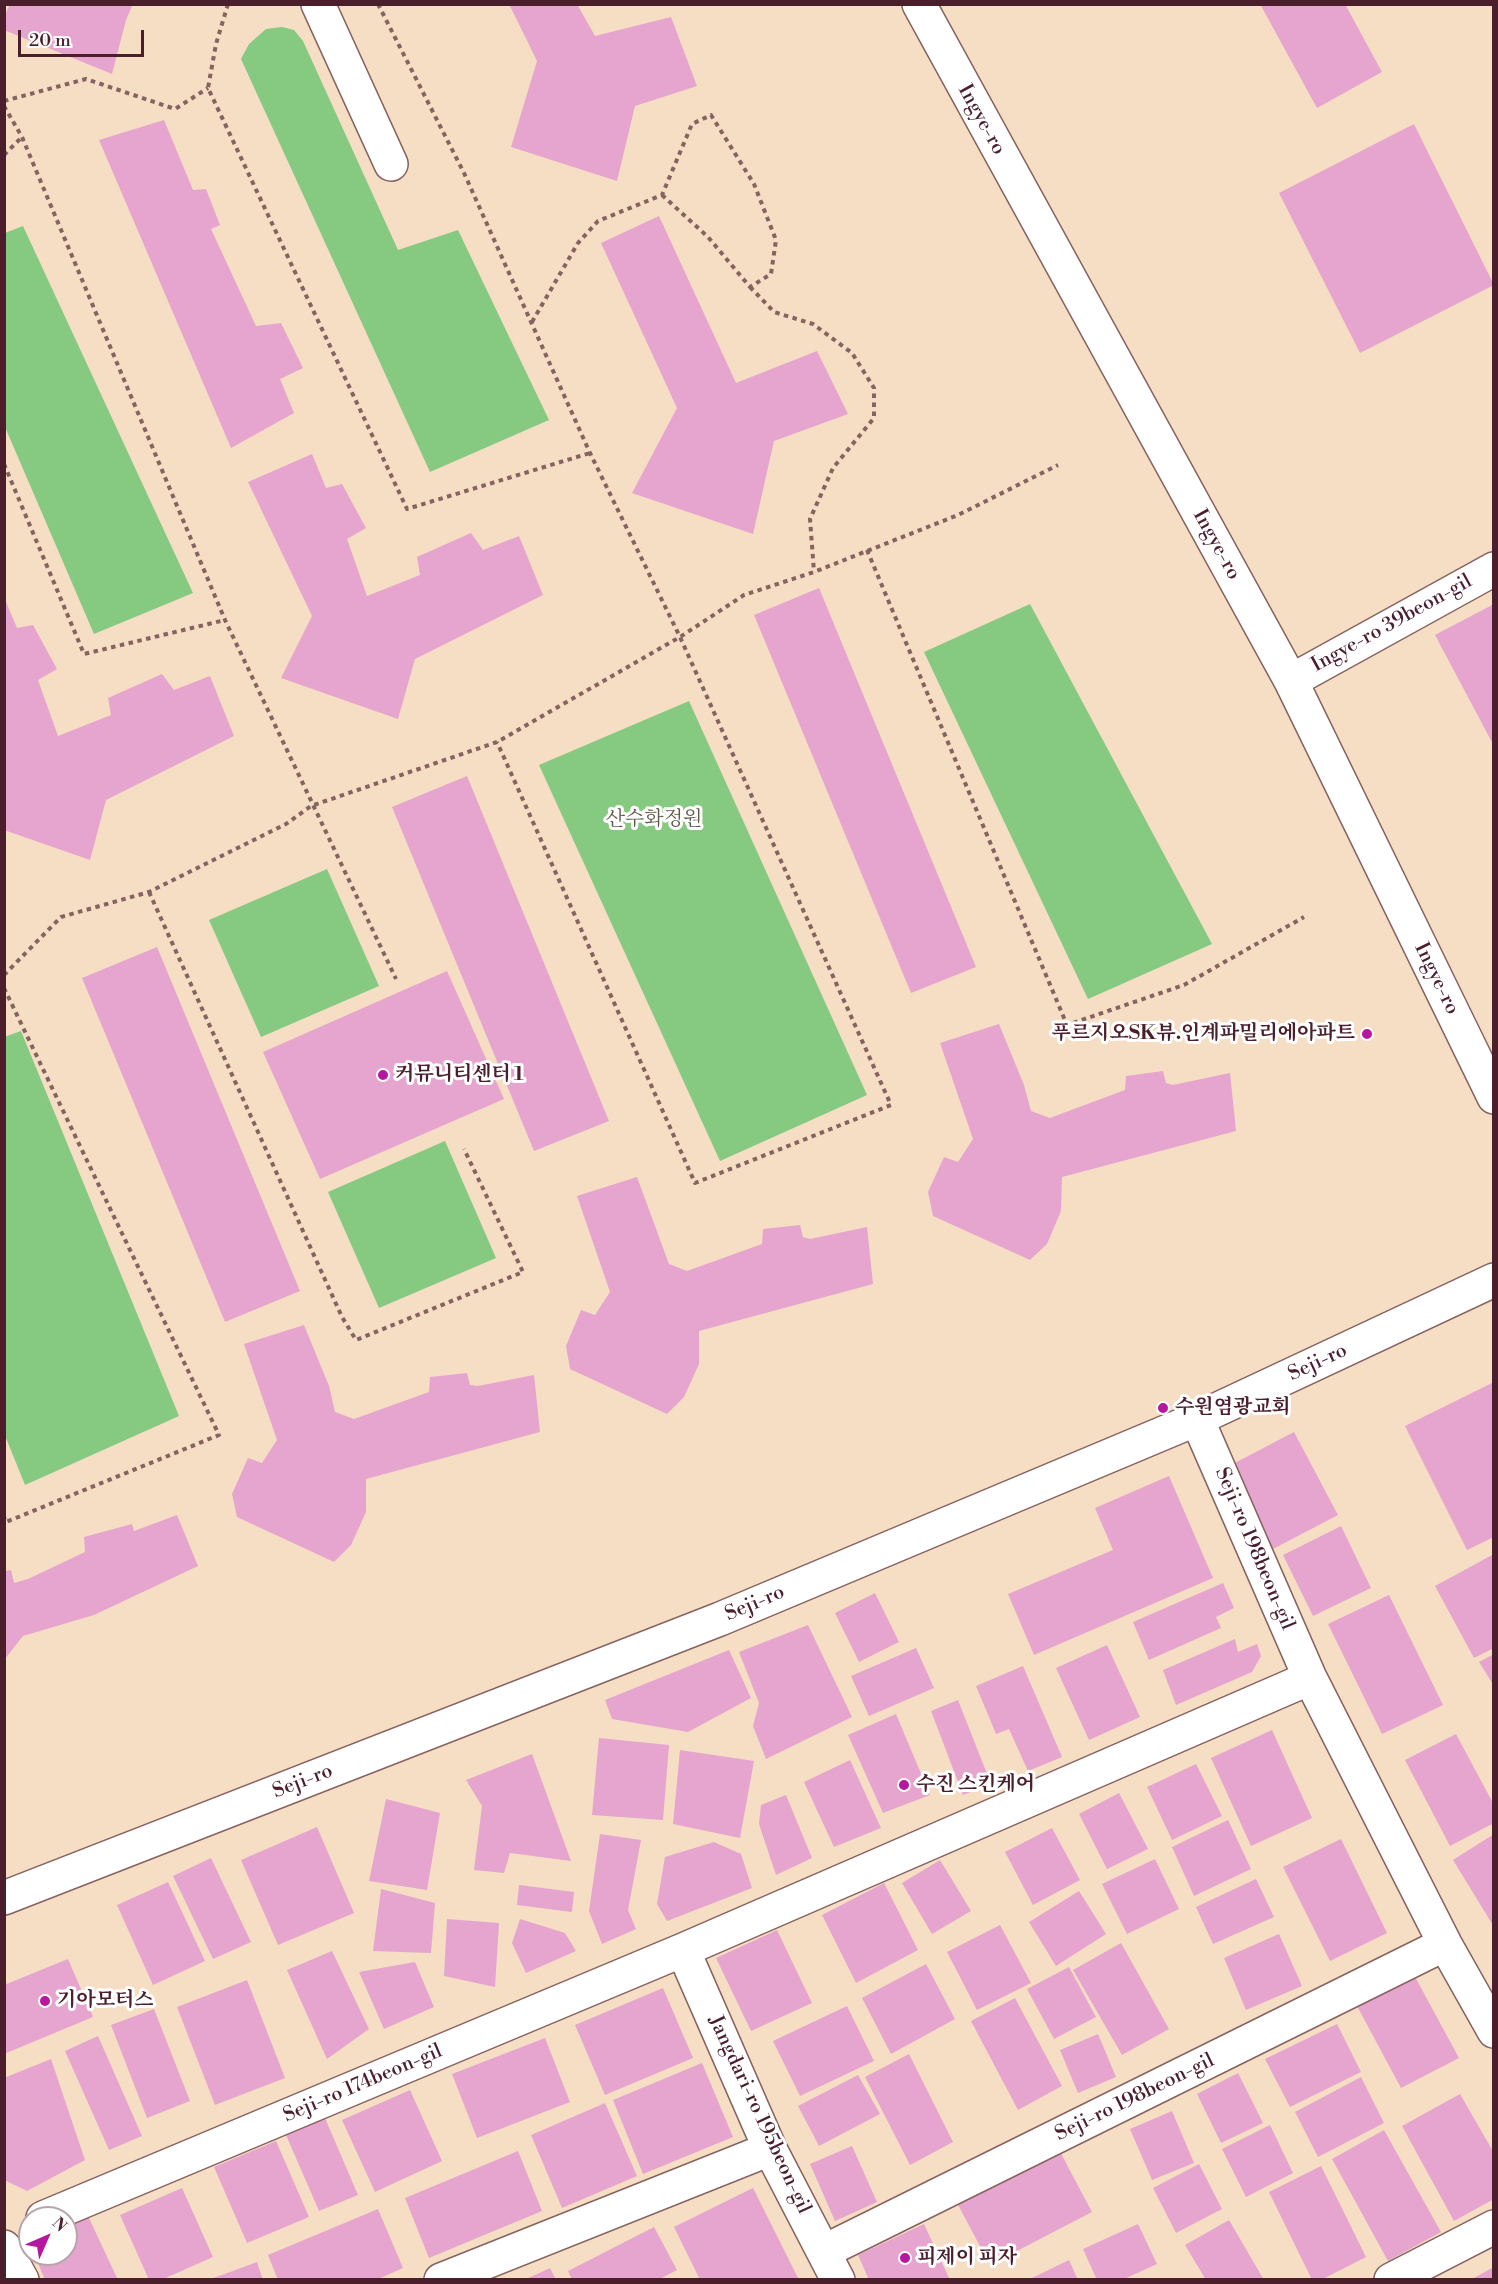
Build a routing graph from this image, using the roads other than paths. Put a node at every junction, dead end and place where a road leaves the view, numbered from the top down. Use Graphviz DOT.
graph roads {
  1 [pos="318,4"];
  2 [pos="919,4"];
  3 [pos="391,164"];
  4 [pos="1494,568"];
  5 [pos="1291,681"];
  6 [pos="1494,1096"];
  7 [pos="1494,1280"];
  8 [pos="1197,1419"];
  9 [pos="1310,1678"];
  10 [pos="4,1898"];
  11 [pos="1446,1944"];
  12 [pos="683,1950"];
  13 [pos="1494,2031"];
  14 [pos="771,2149"];
  15 [pos="72,2206"];
  16 [pos="1494,2227"];
  17 [pos="18,2228"];
  18 [pos="4,2234"];
  19 [pos="4,2247"];
  20 [pos="831,2265"];
  21 [pos="22,2280"];
  22 [pos="441,2280"];
  23 [pos="1391,2280"];
  1 -- 3 [label="street"];
  2 -- 5 [label="street, Ingye-ro"];
  4 -- 5 [label="street, Ingye-ro 39beon-gil"];
  5 -- 6 [label="street, Ingye-ro"];
  7 -- 8 [label="street, Seji-ro"];
  8 -- 9 [label="street, Seji-ro 198beon-gil"];
  8 -- 10 [label="street, Seji-ro"];
  9 -- 11 [label="street, Seji-ro 198beon-gil"];
  9 -- 12 [label="street"];
  11 -- 13 [label="street, Seji-ro 198beon-gil"];
  11 -- 20 [label="street, Seji-ro 198beon-gil"];
  12 -- 14 [label="street, Jangdari-ro 195beon-gil"];
  12 -- 15 [label="street, Seji-ro 174beon-gil"];
  14 -- 20 [label="street, Jangdari-ro 195beon-gil"];
  14 -- 22 [label="street"];
  16 -- 23 [label="street"];
  17 -- 18 [label="street"];
  19 -- 21 [label="street"];
}
